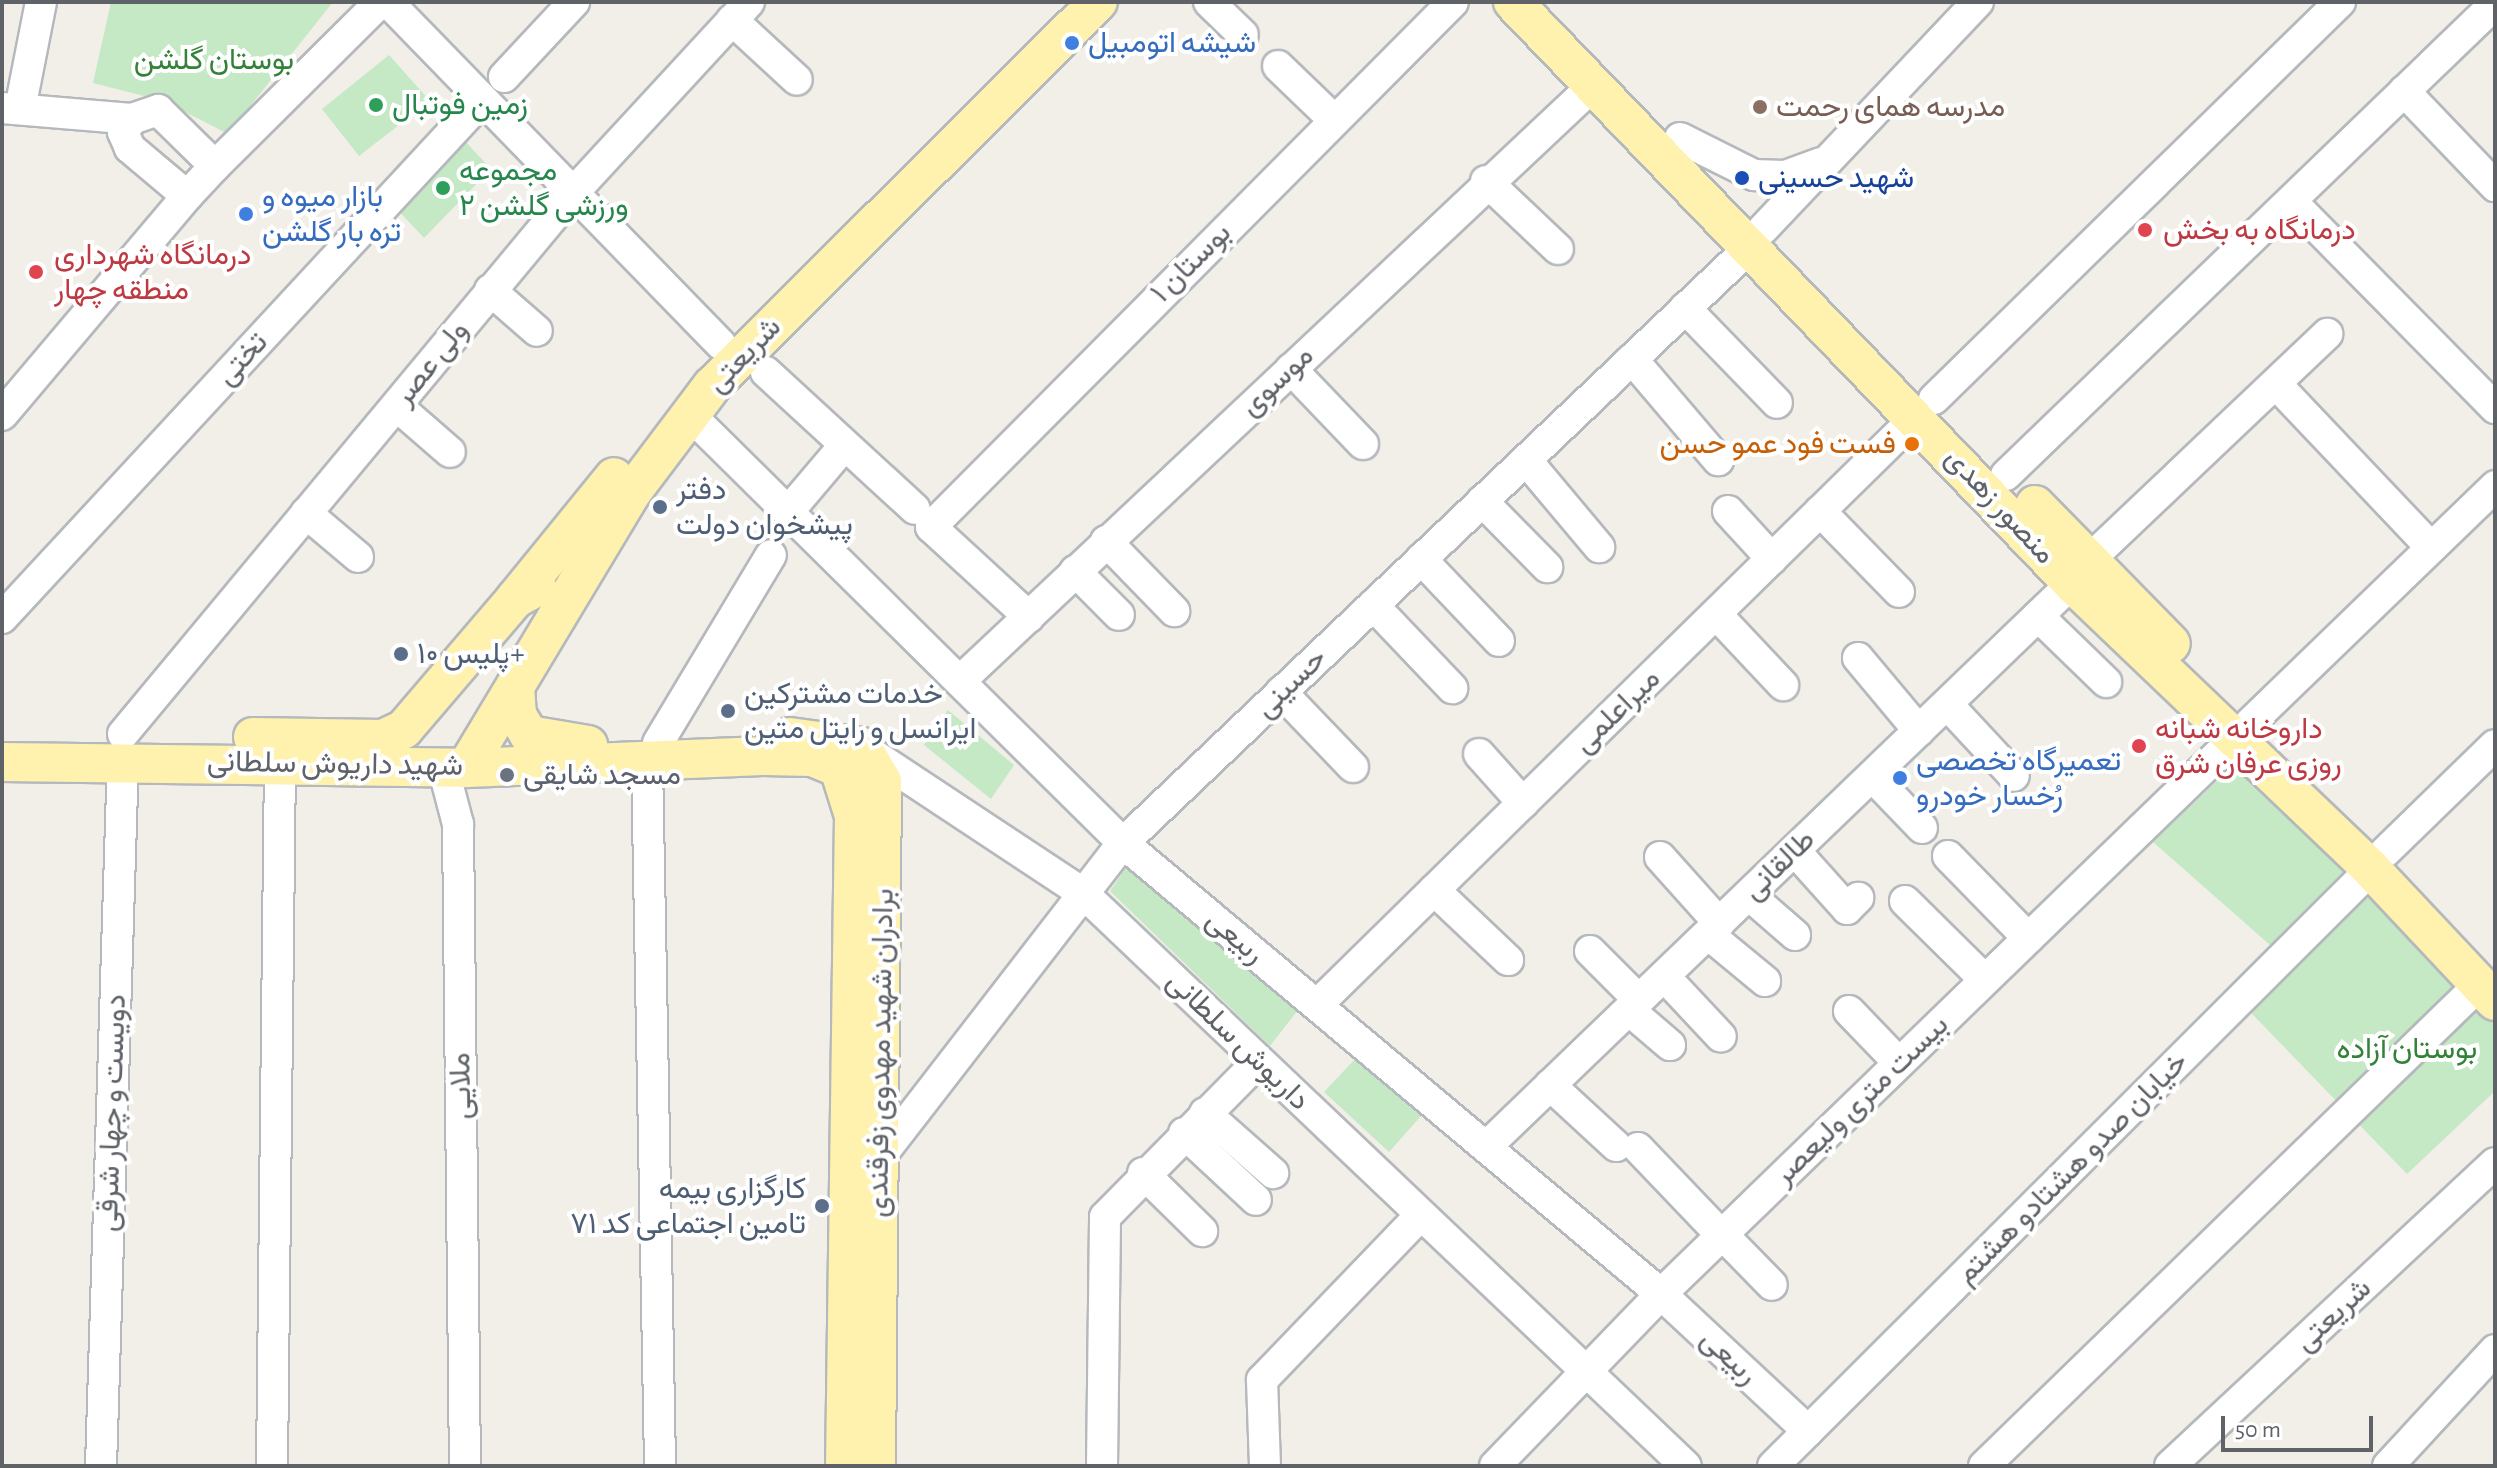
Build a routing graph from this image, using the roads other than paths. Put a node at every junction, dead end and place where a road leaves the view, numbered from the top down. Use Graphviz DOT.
graph roads {
  1 [pos="41,2"];
  2 [pos="380,2"];
  3 [pos="388,2"];
  4 [pos="574,2"];
  5 [pos="1063,2"];
  6 [pos="1098,2"];
  7 [pos="1209,2"];
  8 [pos="1453,2"];
  9 [pos="1513,2"];
  10 [pos="1545,2"];
  11 [pos="2340,2"];
  12 [pos="2495,4"];
  13 [pos="1963,7"];
  14 [pos="740,11"];
  15 [pos="1243,35"];
  16 [pos="1278,66"];
  17 [pos="504,77"];
  18 [pos="797,80"];
  19 [pos="1596,83"];
  20 [pos="2404,91"];
  21 [pos="482,100"];
  22 [pos="11,109"];
  23 [pos="132,119"];
  24 [pos="1333,119"];
  25 [pos="1680,138"];
  26 [pos="1834,152"];
  27 [pos="215,166"];
  28 [pos="1486,181"];
  29 [pos="2495,186"];
  30 [pos="572,194"];
  31 [pos="187,196"];
  32 [pos="2291,201"];
  33 [pos="1756,239"];
  34 [pos="1558,249"];
  35 [pos="1790,287"];
  36 [pos="490,290"];
  37 [pos="1694,300"];
  38 [pos="537,331"];
  39 [pos="2327,334"];
  40 [pos="721,344"];
  41 [pos="1632,359"];
  42 [pos="1291,369"];
  43 [pos="766,372"];
  44 [pos="2277,385"];
  45 [pos="1777,403"];
  46 [pos="397,406"];
  47 [pos="1925,408"];
  48 [pos="2495,408"];
  49 [pos="689,414"];
  50 [pos="2,415"];
  51 [pos="1363,444"];
  52 [pos="843,447"];
  53 [pos="450,452"];
  54 [pos="1526,460"];
  55 [pos="1718,460"];
  56 [pos="2006,475"];
  57 [pos="2495,486"];
  58 [pos="1482,501"];
  59 [pos="1728,511"];
  60 [pos="1820,511"];
  61 [pos="788,512"];
  62 [pos="306,513"];
  63 [pos="923,518"];
  64 [pos="1106,541"];
  65 [pos="1599,547"];
  66 [pos="2431,547"];
  67 [pos="771,555"];
  68 [pos="358,557"];
  69 [pos="1421,559"];
  70 [pos="1772,559"];
  71 [pos="1547,567"];
  72 [pos="1075,571"];
  73 [pos="2080,572"];
  74 [pos="1899,592"];
  75 [pos="515,599"];
  76 [pos="1373,605"];
  77 [pos="1174,611"];
  78 [pos="1716,614"];
  79 [pos="1119,615"];
  80 [pos="2038,616"];
  81 [pos="1029,617"];
  82 [pos="2,618"];
  83 [pos="556,621"];
  84 [pos="1499,641"];
  85 [pos="1858,658"];
  86 [pos="451,679"];
  87 [pos="960,681"];
  88 [pos="2106,682"];
  89 [pos="1783,685"];
  90 [pos="1452,688"];
  91 [pos="1281,692"];
  92 [pos="510,694"];
  93 [pos="1947,704"];
  94 [pos="425,711"];
  95 [pos="1919,731"];
  96 [pos="2241,732"];
  97 [pos="2,736"];
  98 [pos="383,739"];
  99 [pos="2495,745"];
  100 [pos="123,747"];
  101 [pos="763,747"];
  102 [pos="862,747"];
  103 [pos="280,751"];
  104 [pos="652,752"];
  105 [pos="1479,754"];
  106 [pos="2,762"];
  107 [pos="1353,767"];
  108 [pos="454,768"];
  109 [pos="1872,776"];
  110 [pos="2014,776"];
  111 [pos="1523,803"];
  112 [pos="1922,828"];
  113 [pos="1123,843"];
  114 [pos="1795,851"];
  115 [pos="1948,856"];
  116 [pos="1660,857"];
  117 [pos="2378,861"];
  118 [pos="1434,890"];
  119 [pos="1084,894"];
  120 [pos="1749,895"];
  121 [pos="1858,898"];
  122 [pos="1905,901"];
  123 [pos="1714,928"];
  124 [pos="1795,935"];
  125 [pos="2028,938"];
  126 [pos="1590,951"];
  127 [pos="1508,960"];
  128 [pos="1664,976"];
  129 [pos="1985,980"];
  130 [pos="2492,980"];
  131 [pos="1765,981"];
  132 [pos="1317,1005"];
  133 [pos="1634,1005"];
  134 [pos="1849,1011"];
  135 [pos="1721,1037"];
  136 [pos="1670,1045"];
  137 [pos="1259,1061"];
  138 [pos="1899,1063"];
  139 [pos="1550,1085"];
  140 [pos="1194,1123"];
  141 [pos="1486,1147"];
  142 [pos="880,1157"];
  143 [pos="2495,1163"];
  144 [pos="1143,1173"];
  145 [pos="1273,1173"];
  146 [pos="847,1185"];
  147 [pos="1256,1200"];
  148 [pos="1421,1215"];
  149 [pos="1202,1231"];
  150 [pos="1722,1235"];
  151 [pos="1772,1285"];
  152 [pos="1661,1294"];
  153 [pos="2495,1350"];
  154 [pos="1586,1372"];
  155 [pos="1808,1431"];
  156 [pos="2189,1460"];
  157 [pos="101,1466"];
  158 [pos="272,1466"];
  159 [pos="465,1466"];
  160 [pos="660,1466"];
  161 [pos="845,1466"];
  162 [pos="876,1466"];
  163 [pos="1102,1466"];
  164 [pos="1265,1466"];
  165 [pos="1495,1466"];
  166 [pos="1686,1466"];
  167 [pos="1773,1466"];
  168 [pos="1984,1466"];
  169 [pos="2388,1466"];
  1 -- 22 [label="street"];
  2 -- 27 [label="street"];
  3 -- 21 [label="street"];
  4 -- 17 [label="street"];
  5 -- 40 [label="main road, شریعتی"];
  6 -- 49 [label="main road, شریعتی"];
  7 -- 15 [label="street"];
  8 -- 24 [label="street, بوستان ۱"];
  9 -- 19 [label="main road, منصور زهدی"];
  10 -- 25 [label="main road, منصور زهدی"];
  11 -- 47 [label="street, میراعلمی"];
  12 -- 20 [label="street"];
  13 -- 26 [label="street, حسینی"];
  14 -- 18 [label="street"];
  14 -- 30 [label="street, ولی عصر"];
  16 -- 24 [label="street"];
  19 -- 28 [label="street, موسوی"];
  19 -- 33 [label="main road, منصور زهدی"];
  20 -- 29 [label="street"];
  20 -- 32 [label="street"];
  21 -- 30 [label="street"];
  21 -- 82 [label="street, تختی"];
  22 -- 23 [label="street"];
  23 -- 27 [label="street"];
  23 -- 31 [label="street"];
  24 -- 63 [label="street, بوستان ۱"];
  25 -- 26 [label="street"];
  25 -- 33 [label="main road, منصور زهدی"];
  26 -- 33 [label="street, حسینی"];
  27 -- 31 [label="street"];
  28 -- 34 [label="street"];
  28 -- 42 [label="street, موسوی"];
  30 -- 36 [label="street, ولی عصر"];
  30 -- 40 [label="street"];
  31 -- 50 [label="street"];
  32 -- 48 [label="street"];
  32 -- 56 [label="street"];
  33 -- 35 [label="main road, منصور زهدی"];
  33 -- 37 [label="street, حسینی"];
  33 -- 47 [label="main road, منصور زهدی"];
  35 -- 37 [label="street"];
  35 -- 47 [label="main road, منصور زهدی"];
  36 -- 38 [label="street"];
  36 -- 46 [label="street, ولی عصر"];
  37 -- 41 [label="street, حسینی"];
  37 -- 45 [label="street"];
  39 -- 44 [label="street, طالقانی"];
  40 -- 75 [label="main road, شریعتی"];
  41 -- 54 [label="street, حسینی"];
  41 -- 55 [label="street"];
  42 -- 51 [label="street"];
  42 -- 64 [label="street, موسوی"];
  43 -- 52 [label="street"];
  44 -- 66 [label="street"];
  44 -- 73 [label="street, طالقانی"];
  46 -- 53 [label="street"];
  46 -- 62 [label="street, ولی عصر"];
  47 -- 56 [label="main road, منصور زهدی"];
  47 -- 60 [label="street, میراعلمی"];
  47 -- 73 [label="main road, منصور زهدی"];
  49 -- 61 [label="street, ربیعی"];
  49 -- 83 [label="main road, شریعتی"];
  52 -- 61 [label="street"];
  52 -- 63 [label="street"];
  54 -- 58 [label="street, حسینی"];
  54 -- 65 [label="street"];
  56 -- 73 [label="main road, منصور زهدی"];
  57 -- 66 [label="street, بیست متری ولیعصر"];
  58 -- 69 [label="street, حسینی"];
  58 -- 71 [label="street"];
  59 -- 70 [label="street"];
  60 -- 70 [label="street, میراعلمی"];
  60 -- 74 [label="street"];
  61 -- 87 [label="street, ربیعی"];
  62 -- 68 [label="street"];
  62 -- 100 [label="street, ولی عصر"];
  63 -- 81 [label="street"];
  64 -- 72 [label="street, موسوی"];
  64 -- 77 [label="street"];
  66 -- 96 [label="street, بیست متری ولیعصر"];
  67 -- 104 [label="street"];
  69 -- 76 [label="street, حسینی"];
  69 -- 84 [label="street"];
  70 -- 78 [label="street, میراعلمی"];
  72 -- 79 [label="street"];
  72 -- 81 [label="street, موسوی"];
  73 -- 80 [label="street, طالقانی"];
  73 -- 96 [label="main road, منصور زهدی"];
  75 -- 83 [label="main road"];
  75 -- 86 [label="main road, شریعتی"];
  76 -- 90 [label="street"];
  76 -- 91 [label="street, حسینی"];
  78 -- 89 [label="street"];
  78 -- 111 [label="street, میراعلمی"];
  80 -- 88 [label="street"];
  80 -- 93 [label="street, طالقانی"];
  81 -- 87 [label="street, موسوی"];
  83 -- 92 [label="main road, شریعتی"];
  85 -- 95 [label="street"];
  86 -- 92 [label="main road"];
  86 -- 94 [label="main road, شریعتی"];
  87 -- 113 [label="street, ربیعی"];
  91 -- 107 [label="street"];
  91 -- 113 [label="street, حسینی"];
  92 -- 104 [label="main road, شهید داریوش سلطانی"];
  92 -- 108 [label="main road, شریعتی"];
  93 -- 95 [label="street, طالقانی"];
  93 -- 110 [label="street"];
  94 -- 98 [label="main road, شریعتی"];
  94 -- 108 [label="main road, ملایی"];
  95 -- 109 [label="street, طالقانی"];
  96 -- 117 [label="main road, منصور زهدی"];
  96 -- 125 [label="street, بیست متری ولیعصر"];
  97 -- 100 [label="main road, شهید داریوش سلطانی"];
  98 -- 103 [label="main road, شهید داریوش سلطانی"];
  99 -- 117 [label="street, خیابان صدو هشتادو هشتم"];
  100 -- 103 [label="main road, شهید داریوش سلطانی"];
  100 -- 106 [label="main road, شهید داریوش سلطانی"];
  100 -- 157 [label="street, دویست و چهار شرقی"];
  101 -- 102 [label="main road"];
  101 -- 104 [label="main road, شهید داریوش سلطانی"];
  101 -- 146 [label="main road, برادران شهید مهدوی زفرقندی"];
  102 -- 119 [label="street, داریوش سلطانی"];
  102 -- 142 [label="main road, برادران شهید مهدوی زفرقندی"];
  103 -- 108 [label="main road, شهید داریوش سلطانی"];
  103 -- 158 [label="street"];
  104 -- 108 [label="main road, شهید داریوش سلطانی"];
  104 -- 160 [label="street"];
  105 -- 111 [label="street"];
  108 -- 159 [label="street, ملایی"];
  109 -- 112 [label="street"];
  109 -- 114 [label="street, طالقانی"];
  111 -- 118 [label="street, میراعلمی"];
  113 -- 119 [label="street, حسینی"];
  113 -- 132 [label="street, ربیعی"];
  114 -- 120 [label="street, طالقانی"];
  114 -- 121 [label="street"];
  115 -- 125 [label="street"];
  116 -- 123 [label="street"];
  117 -- 130 [label="main road, منصور زهدی"];
  117 -- 155 [label="street, خیابان صدو هشتادو هشتم"];
  118 -- 127 [label="street"];
  118 -- 132 [label="street, میراعلمی"];
  119 -- 137 [label="street, داریوش سلطانی"];
  119 -- 142 [label="street, حسینی"];
  120 -- 123 [label="street, طالقانی"];
  120 -- 124 [label="street"];
  122 -- 129 [label="street"];
  123 -- 128 [label="street, طالقانی"];
  123 -- 131 [label="street"];
  125 -- 129 [label="street, بیست متری ولیعصر"];
  126 -- 133 [label="street"];
  128 -- 133 [label="street, طالقانی"];
  128 -- 135 [label="street"];
  129 -- 138 [label="street, بیست متری ولیعصر"];
  130 -- 168 [label="street"];
  132 -- 141 [label="street, ربیعی"];
  133 -- 136 [label="street"];
  133 -- 139 [label="street, طالقانی"];
  134 -- 138 [label="street"];
  137 -- 140 [label="street"];
  137 -- 148 [label="street, داریوش سلطانی"];
  138 -- 150 [label="street, بیست متری ولیعصر"];
  139 -- 141 [label="street, طالقانی"];
  139 -- 150 [label="street"];
  140 -- 144 [label="street"];
  140 -- 145 [label="street"];
  140 -- 147 [label="street"];
  141 -- 152 [label="street, ربیعی"];
  142 -- 146 [label="main road"];
  142 -- 162 [label="main road, برادران شهید مهدوی زفرقندی"];
  143 -- 156 [label="street, شریعتی"];
  144 -- 149 [label="street"];
  144 -- 163 [label="street"];
  146 -- 161 [label="main road, برادران شهید مهدوی زفرقندی"];
  148 -- 154 [label="street, داریوش سلطانی"];
  148 -- 164 [label="street"];
  150 -- 151 [label="street"];
  150 -- 152 [label="street, بیست متری ولیعصر"];
  152 -- 154 [label="street, بیست متری ولیعصر"];
  152 -- 155 [label="street, ربیعی"];
  153 -- 169 [label="street"];
  154 -- 165 [label="street, بیست متری ولیعصر"];
  154 -- 166 [label="street, داریوش سلطانی"];
  155 -- 167 [label="street, خیابان صدو هشتادو هشتم"];
}
